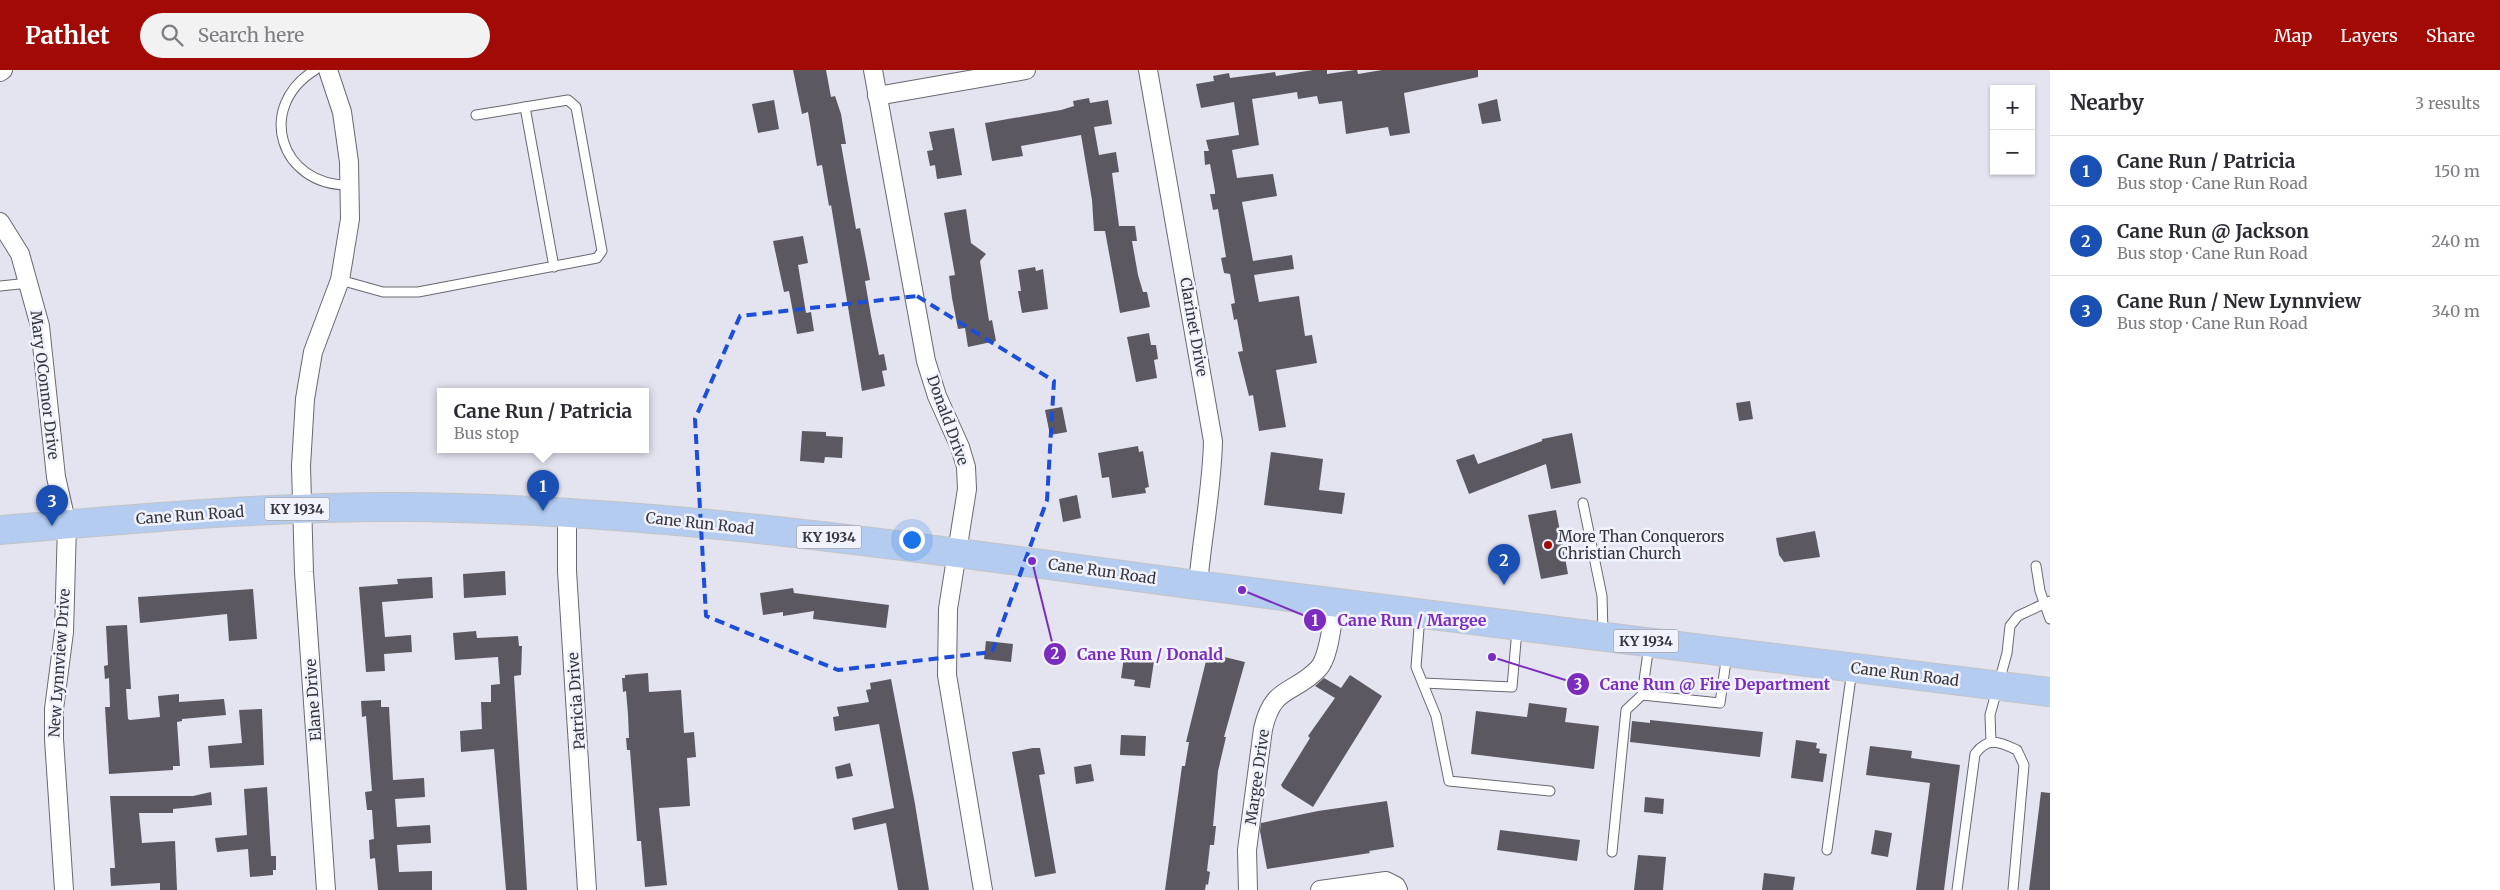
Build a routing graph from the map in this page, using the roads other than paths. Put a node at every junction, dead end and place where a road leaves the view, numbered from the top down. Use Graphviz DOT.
graph roads {
  1 [pos="315,70"];
  2 [pos="328,70"];
  3 [pos="873,70"];
  4 [pos="1026,70"];
  5 [pos="1148,70"];
  6 [pos="877,96"];
  7 [pos="525,107"];
  8 [pos="476,115"];
  9 [pos="349,185"];
  10 [pos="0,222"];
  11 [pos="554,267"];
  12 [pos="340,280"];
  13 [pos="29,283"];
  14 [pos="0,286"];
  15 [pos="1583,503"];
  16 [pos="302,509"];
  17 [pos="567,512"];
  18 [pos="66,525"];
  19 [pos="0,530"];
  20 [pos="956,553"];
  21 [pos="2036,566"];
  22 [pos="1198,585"];
  23 [pos="1336,602"];
  24 [pos="2048,605"];
  25 [pos="1421,613"];
  26 [pos="2050,619"];
  27 [pos="1517,625"];
  28 [pos="1603,636"];
  29 [pos="1649,641"];
  30 [pos="1727,651"];
  31 [pos="1852,667"];
  32 [pos="1423,683"];
  33 [pos="1997,686"];
  34 [pos="2050,692"];
  35 [pos="1642,695"];
  36 [pos="1991,742"];
  37 [pos="1550,791"];
  38 [pos="1827,850"];
  39 [pos="1612,852"];
  40 [pos="64,890"];
  41 [pos="326,890"];
  42 [pos="588,890"];
  43 [pos="983,890"];
  44 [pos="1248,890"];
  45 [pos="1320,890"];
  46 [pos="1398,890"];
  47 [pos="1957,890"];
  48 [pos="2013,890"];
  1 -- 9 [label="lane"];
  2 -- 9 [label="street, Elane Drive"];
  3 -- 6 [label="street, Donald Drive"];
  4 -- 6 [label="street"];
  5 -- 22 [label="street, Clarinet Drive"];
  6 -- 20 [label="street, Donald Drive"];
  7 -- 8 [label="lane"];
  7 -- 11 [label="lane"];
  7 -- 11 [label="lane"];
  9 -- 12 [label="street, Elane Drive"];
  10 -- 13 [label="street, Mary OConnor Drive"];
  11 -- 12 [label="lane"];
  12 -- 16 [label="street, Elane Drive"];
  13 -- 14 [label="lane"];
  13 -- 18 [label="street, Mary OConnor Drive"];
  15 -- 28 [label="lane"];
  16 -- 17 [label="highway, Cane Run Road / KY 1934"];
  16 -- 18 [label="highway, Cane Run Road / KY 1934"];
  16 -- 41 [label="street, Elane Drive"];
  17 -- 20 [label="highway, Cane Run Road / KY 1934"];
  17 -- 42 [label="street, Patricia Drive"];
  18 -- 19 [label="highway, Cane Run Road / KY 1934"];
  18 -- 40 [label="street, New Lynnview Drive"];
  20 -- 22 [label="highway, Cane Run Road / KY 1934"];
  20 -- 43 [label="street, Donald Drive"];
  21 -- 24 [label="lane"];
  22 -- 23 [label="highway, Cane Run Road / KY 1934"];
  23 -- 25 [label="highway, Cane Run Road / KY 1934"];
  23 -- 44 [label="street, Margee Drive"];
  24 -- 26 [label="lane"];
  24 -- 33 [label="lane"];
  25 -- 27 [label="highway, Cane Run Road / KY 1934"];
  25 -- 32 [label="lane"];
  27 -- 28 [label="highway, Cane Run Road / KY 1934"];
  27 -- 32 [label="lane"];
  28 -- 29 [label="highway, Cane Run Road / KY 1934"];
  29 -- 30 [label="highway, Cane Run Road / KY 1934"];
  29 -- 35 [label="lane"];
  30 -- 31 [label="highway, Cane Run Road / KY 1934"];
  30 -- 35 [label="lane"];
  31 -- 33 [label="highway, Cane Run Road / KY 1934"];
  31 -- 38 [label="lane"];
  32 -- 37 [label="lane"];
  33 -- 34 [label="highway, Cane Run Road / KY 1934"];
  33 -- 36 [label="lane"];
  35 -- 39 [label="lane"];
  36 -- 47 [label="lane"];
  36 -- 48 [label="lane"];
  45 -- 46 [label="street"];
}
